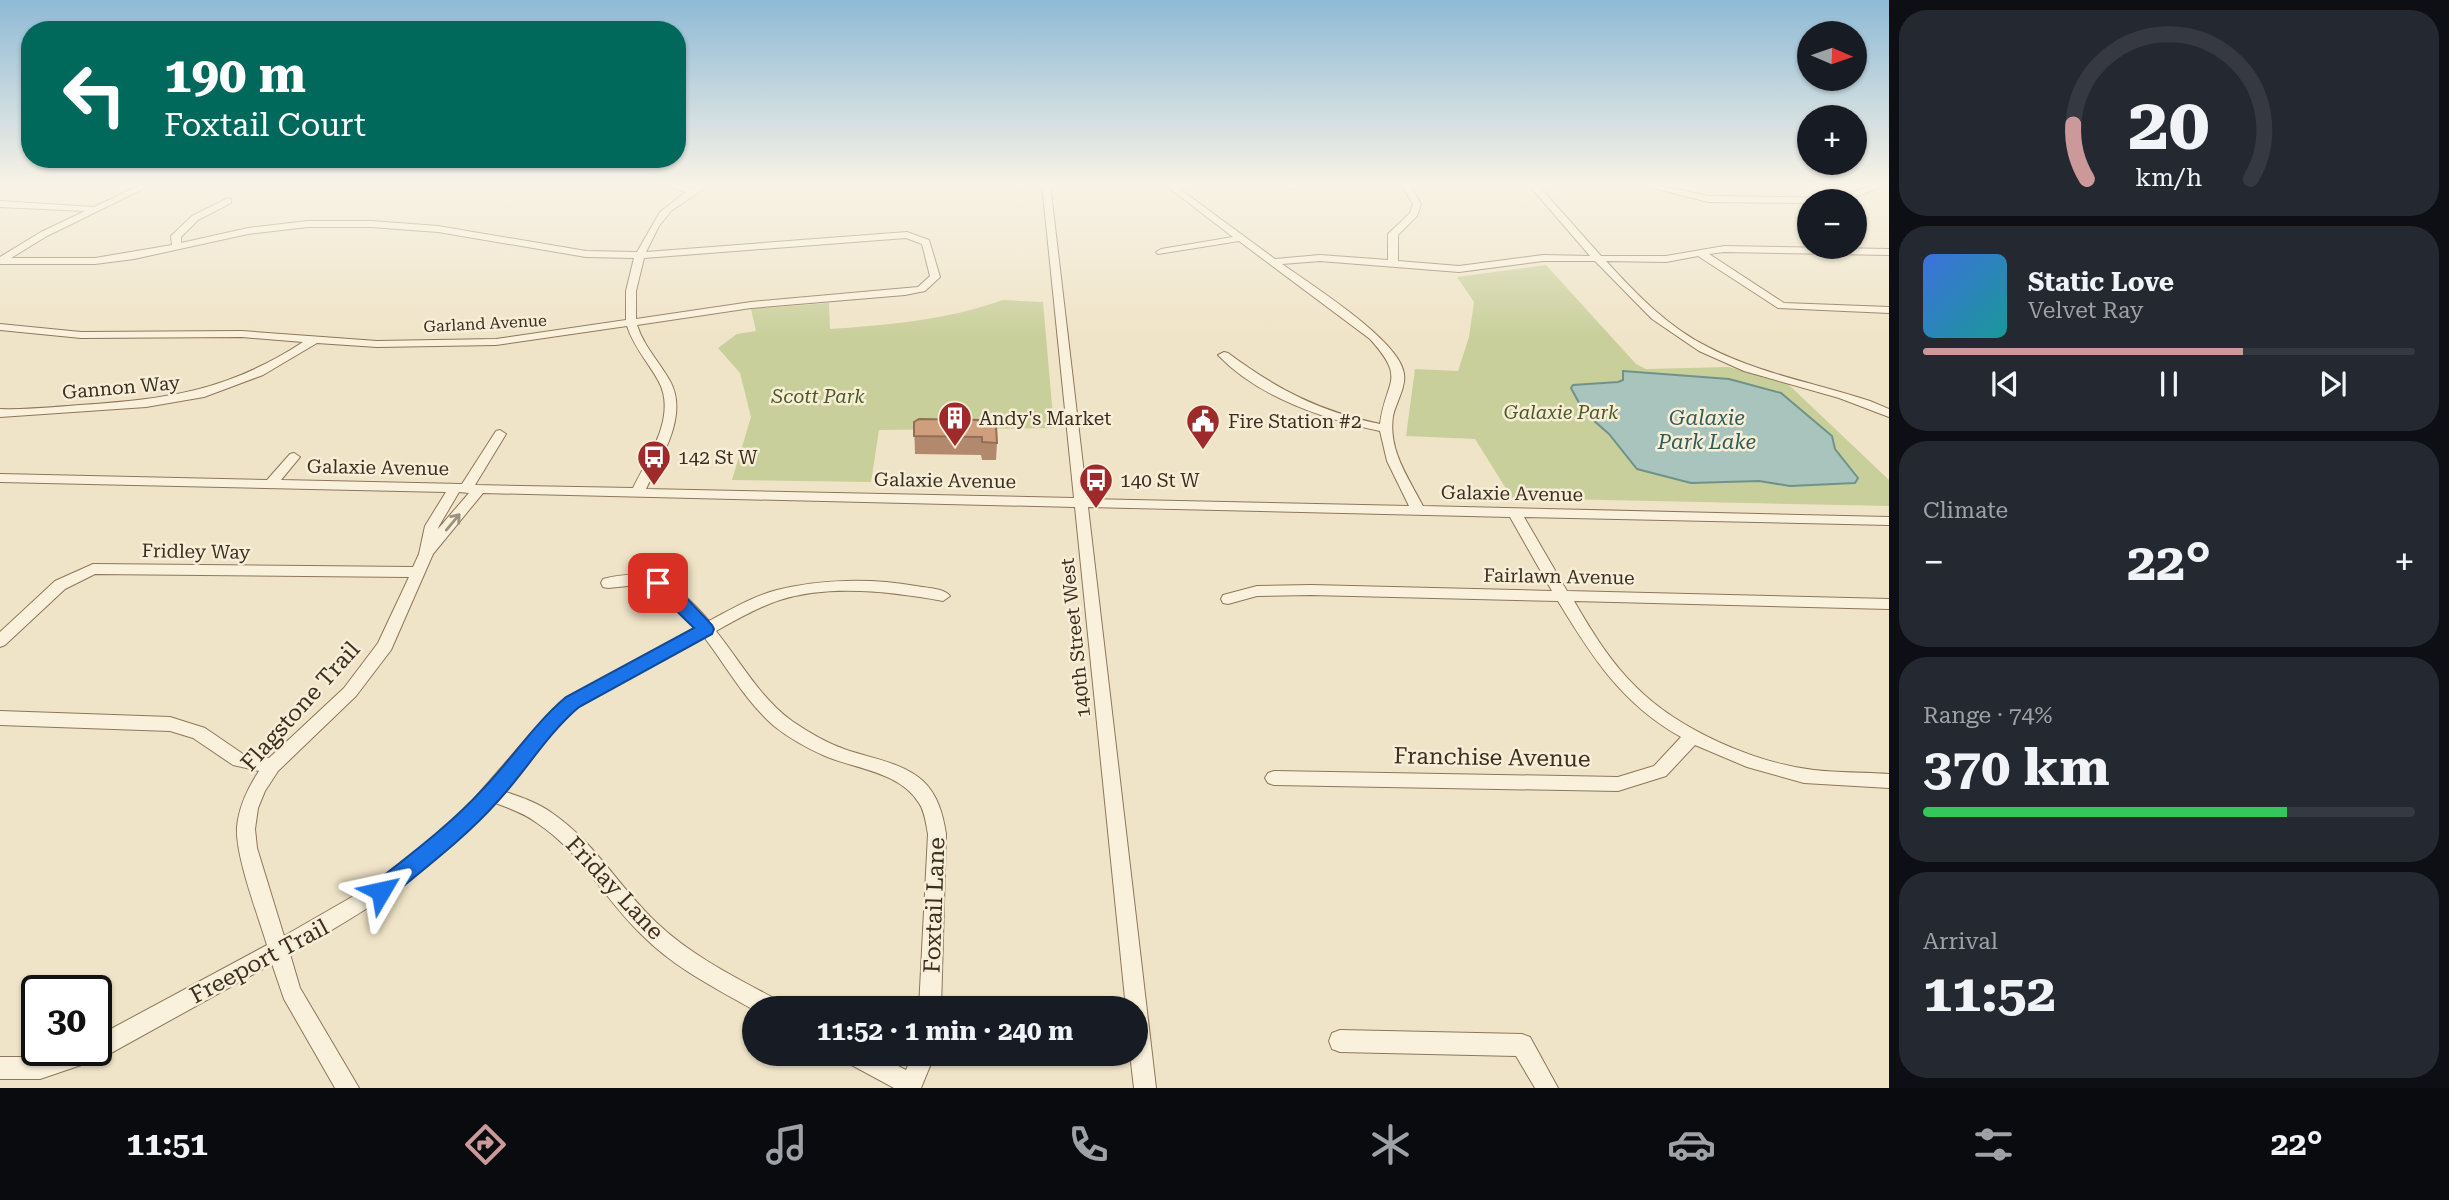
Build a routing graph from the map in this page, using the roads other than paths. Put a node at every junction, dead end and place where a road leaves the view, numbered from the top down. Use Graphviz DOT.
graph roads {
  1 [pos="47,235"];
  2 [pos="177,235"];
  3 [pos="234,235"];
  4 [pos="472,235"];
  5 [pos="651,235"];
  6 [pos="883,235"];
  7 [pos="897,235"];
  8 [pos="1052,235"];
  9 [pos="1235,235"];
  10 [pos="1392,235"];
  11 [pos="1578,235"];
  12 [pos="1241,239"];
  13 [pos="177,246"];
  14 [pos="1161,252"];
  15 [pos="1697,252"];
  16 [pos="1889,252"];
  17 [pos="640,255"];
  18 [pos="1600,259"];
  19 [pos="0,261"];
  20 [pos="1273,262"];
  21 [pos="1393,265"];
  22 [pos="1889,310"];
  23 [pos="630,323"];
  24 [pos="0,327"];
  25 [pos="315,340"];
  26 [pos="1224,355"];
  27 [pos="0,413"];
  28 [pos="1889,413"];
  29 [pos="1386,429"];
  30 [pos="500,434"];
  31 [pos="295,457"];
  32 [pos="0,478"];
  33 [pos="271,484"];
  34 [pos="467,489"];
  35 [pos="638,492"];
  36 [pos="1081,502"];
  37 [pos="1419,510"];
  38 [pos="1514,512"];
  39 [pos="1889,521"];
  40 [pos="426,554"];
  41 [pos="417,572"];
  42 [pos="608,583"];
  43 [pos="943,596"];
  44 [pos="1564,596"];
  45 [pos="1228,600"];
  46 [pos="1889,604"];
  47 [pos="705,629"];
  48 [pos="0,641"];
  49 [pos="0,718"];
  50 [pos="1693,736"];
  51 [pos="272,766"];
  52 [pos="1274,778"];
  53 [pos="1889,781"];
  54 [pos="492,794"];
  55 [pos="276,951"];
  56 [pos="751,996"];
  57 [pos="930,996"];
  58 [pos="112,1040"];
  59 [pos="1340,1041"];
  60 [pos="46,1066"];
  61 [pos="875,1066"];
  62 [pos="919,1066"];
  63 [pos="0,1068"];
  64 [pos="911,1087"];
  65 [pos="348,1088"];
  66 [pos="1145,1088"];
  67 [pos="1547,1088"];
  1 -- 19 [label="street"];
  2 -- 13 [label="street"];
  3 -- 13 [label="street"];
  4 -- 17 [label="street"];
  5 -- 17 [label="street"];
  6 -- 17 [label="street, Garland Avenue"];
  7 -- 23 [label="street, Garland Avenue"];
  8 -- 36 [label="street, 140th Street West"];
  9 -- 12 [label="street"];
  10 -- 21 [label="street"];
  11 -- 18 [label="street"];
  12 -- 14 [label="street"];
  12 -- 20 [label="street"];
  13 -- 19 [label="street"];
  15 -- 16 [label="street"];
  15 -- 18 [label="street"];
  15 -- 22 [label="street"];
  17 -- 23 [label="street"];
  18 -- 21 [label="street"];
  18 -- 28 [label="street"];
  20 -- 21 [label="street"];
  20 -- 29 [label="street"];
  23 -- 25 [label="street, Garland Avenue"];
  23 -- 35 [label="street"];
  24 -- 25 [label="street, Garland Avenue"];
  25 -- 27 [label="street, Gannon Way"];
  26 -- 29 [label="street"];
  29 -- 37 [label="street"];
  30 -- 34 [label="street"];
  31 -- 33 [label="street"];
  32 -- 33 [label="street, Galaxie Avenue"];
  33 -- 34 [label="street, Galaxie Avenue"];
  34 -- 35 [label="street, Galaxie Avenue"];
  40 -- 34 [label="street, one-way"];
  34 -- 40 [label="street"];
  35 -- 36 [label="street, Galaxie Avenue"];
  36 -- 37 [label="street, Galaxie Avenue"];
  36 -- 66 [label="street, 140th Street West"];
  37 -- 38 [label="street, Galaxie Avenue"];
  38 -- 39 [label="street, Galaxie Avenue"];
  38 -- 44 [label="street"];
  40 -- 41 [label="street, Flagstone Trail"];
  41 -- 48 [label="street, Fridley Way"];
  41 -- 51 [label="street, Flagstone Trail"];
  42 -- 47 [label="street, Foxtail Lane"];
  43 -- 47 [label="street, Freeport Trail"];
  44 -- 45 [label="street, Fairlawn Avenue"];
  44 -- 46 [label="street, Fairlawn Avenue"];
  44 -- 50 [label="street"];
  47 -- 54 [label="street, Freeport Trail"];
  47 -- 57 [label="street, Foxtail Lane"];
  49 -- 51 [label="street"];
  50 -- 52 [label="street, Franchise Avenue"];
  50 -- 53 [label="street"];
  51 -- 55 [label="street, Flagstone Trail"];
  54 -- 55 [label="street, Freeport Trail"];
  54 -- 56 [label="street, Friday Lane"];
  55 -- 58 [label="street, Freeport Trail"];
  55 -- 65 [label="street, Flagstone Trail"];
  59 -- 67 [label="street"];
  60 -- 63 [label="street, Freeport Trail"];
  61 -- 64 [label="street"];
  62 -- 64 [label="street"];
}
